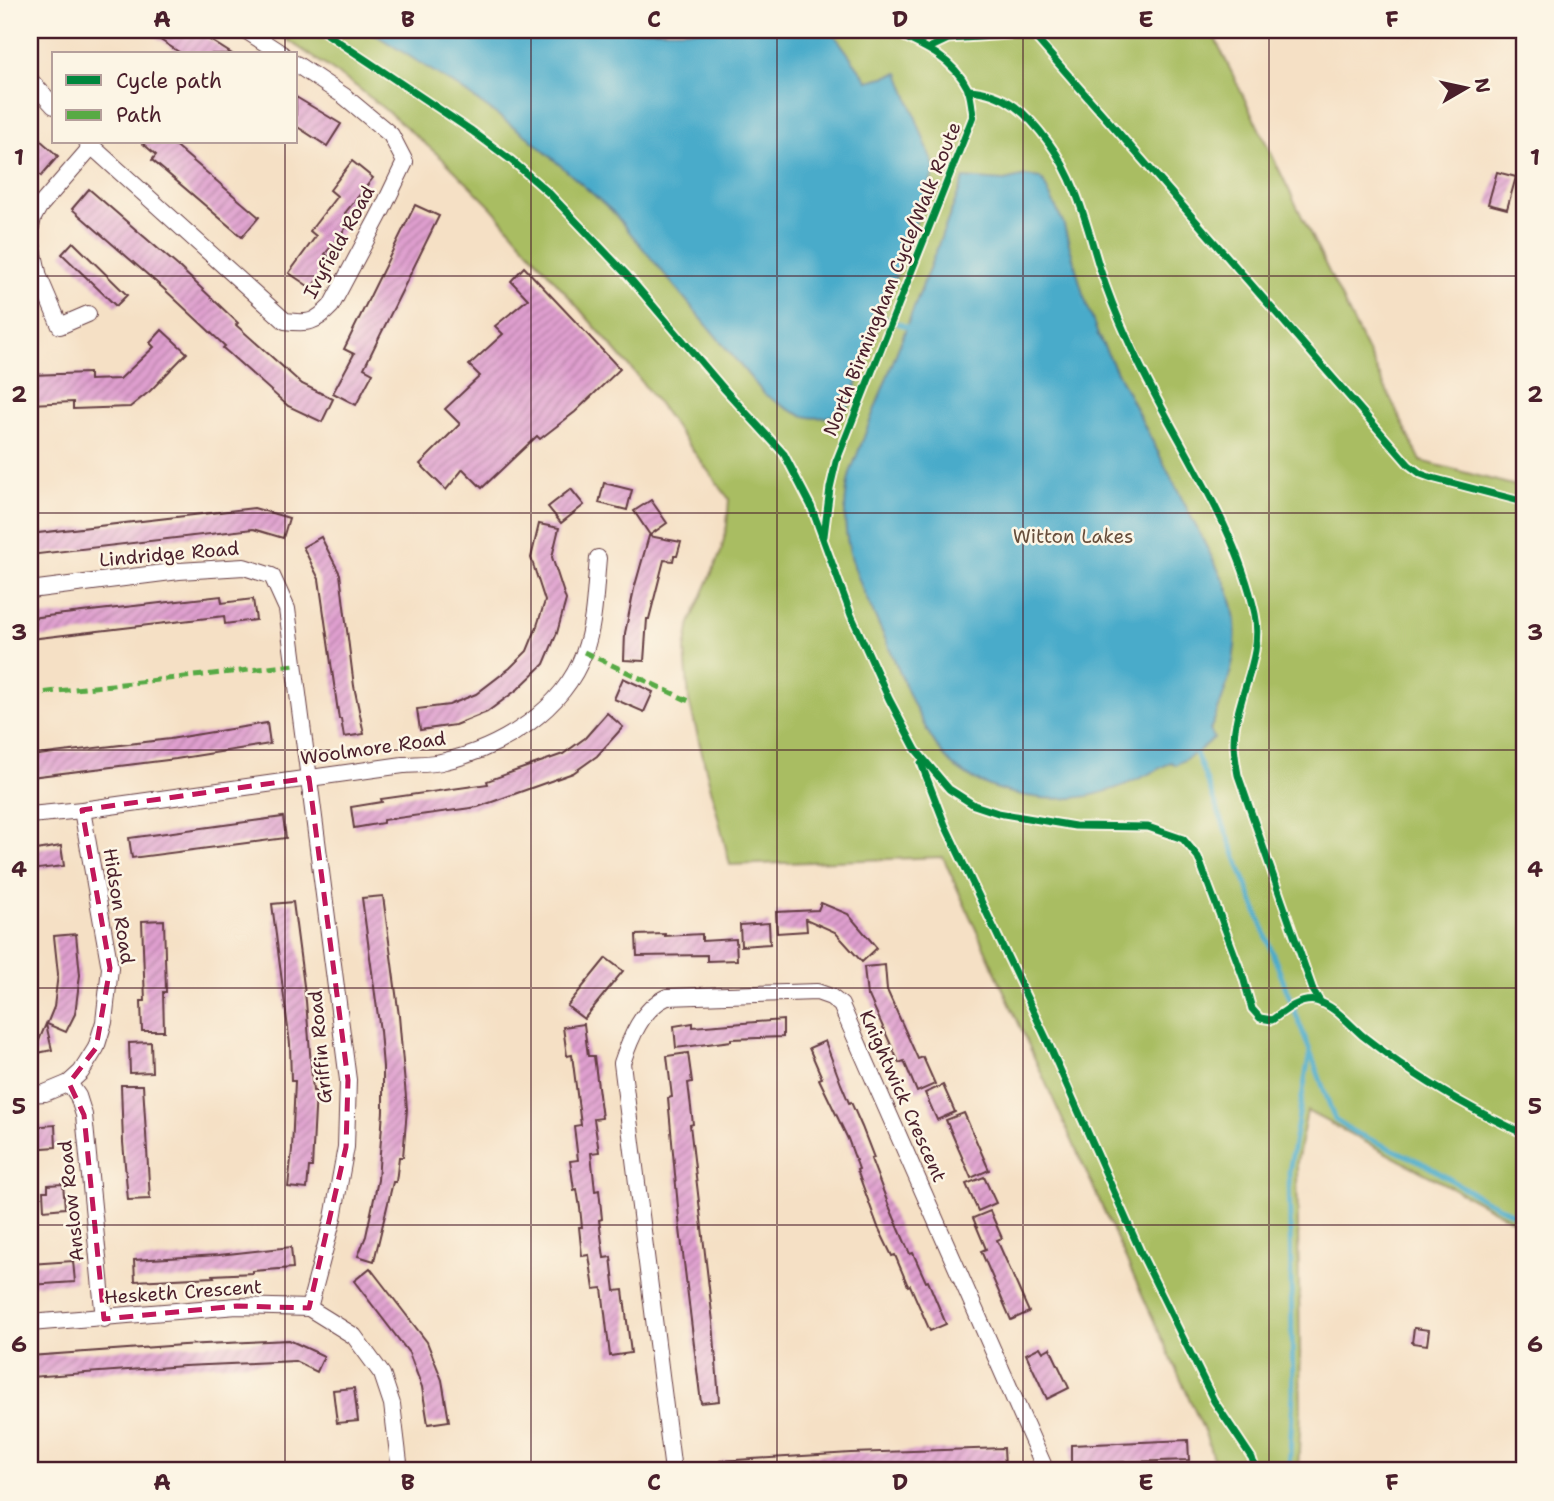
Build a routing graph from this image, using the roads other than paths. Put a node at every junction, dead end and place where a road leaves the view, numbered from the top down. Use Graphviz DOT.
graph roads {
  1 [pos="245,30"];
  2 [pos="279,52"];
  3 [pos="298,65"];
  4 [pos="30,79"];
  5 [pos="52,104"];
  6 [pos="90,144"];
  7 [pos="30,233"];
  8 [pos="88,314"];
  9 [pos="598,558"];
  10 [pos="30,590"];
  11 [pos="309,778"];
  12 [pos="82,810"];
  13 [pos="30,815"];
  14 [pos="69,1083"];
  15 [pos="30,1094"];
  16 [pos="309,1308"];
  17 [pos="104,1319"];
  18 [pos="30,1323"];
  19 [pos="400,1471"];
  20 [pos="673,1471"];
  21 [pos="1046,1471"];
  1 -- 2 [label="street"];
  3 -- 6 [label="street, Ivyfield Road"];
  4 -- 5 [label="street"];
  6 -- 7 [label="street"];
  7 -- 8 [label="street"];
  9 -- 11 [label="street, Woolmore Road"];
  10 -- 11 [label="street, Lindridge Road"];
  11 -- 12 [label="street, Woolmore Road"];
  11 -- 16 [label="street, Griffin Road"];
  12 -- 13 [label="street, Woolmore Road"];
  12 -- 14 [label="street, Hidson Road"];
  14 -- 15 [label="street"];
  14 -- 17 [label="street, Anslow Road"];
  16 -- 17 [label="street, Hesketh Crescent"];
  16 -- 19 [label="street"];
  17 -- 18 [label="street, Hesketh Crescent"];
  20 -- 21 [label="street, Knightwick Crescent"];
}
